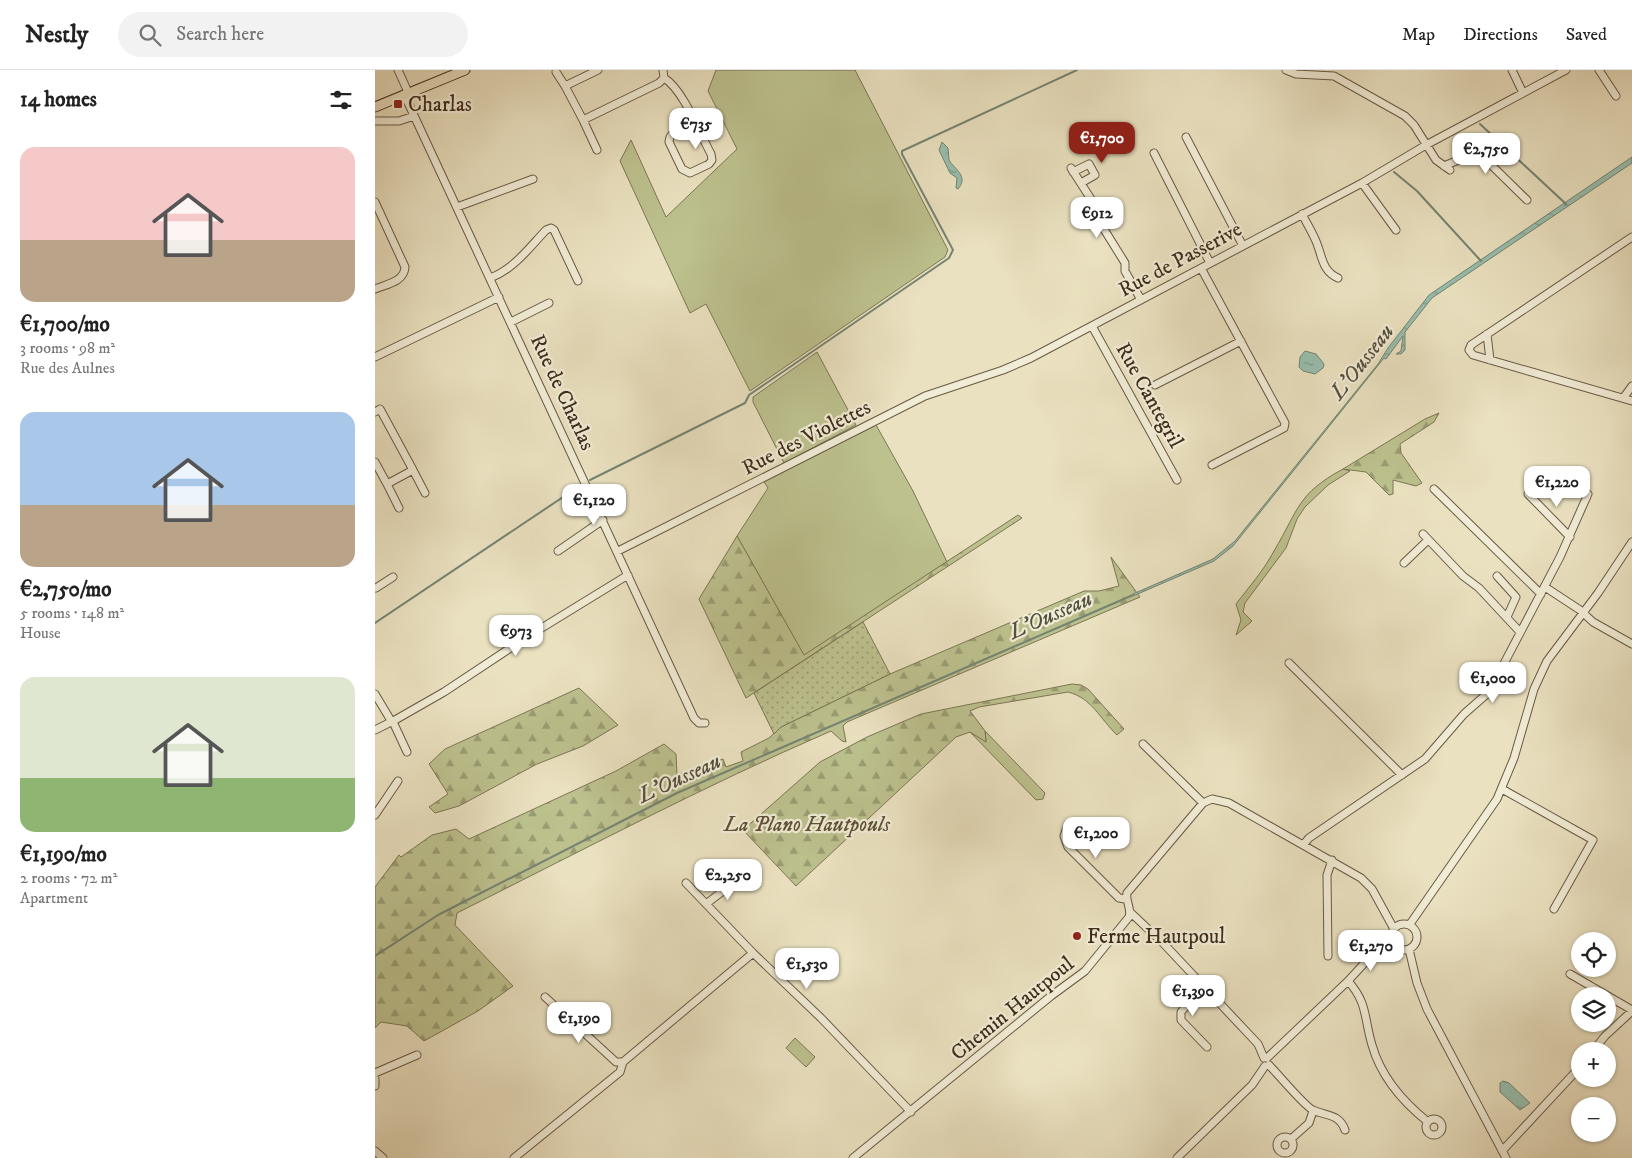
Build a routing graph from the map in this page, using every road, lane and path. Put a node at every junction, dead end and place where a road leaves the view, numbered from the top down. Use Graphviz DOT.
graph roads {
  1 [pos="398,70"];
  2 [pos="465,70"];
  3 [pos="598,70"];
  4 [pos="663,70"];
  5 [pos="1286,70"];
  6 [pos="1512,70"];
  7 [pos="1567,70"];
  8 [pos="1599,70"];
  9 [pos="556,72"];
  10 [pos="664,78"];
  11 [pos="565,86"];
  12 [pos="406,93"];
  13 [pos="1523,93"];
  14 [pos="1616,96"];
  15 [pos="375,107"];
  16 [pos="689,113"];
  17 [pos="414,116"];
  18 [pos="583,120"];
  19 [pos="375,121"];
  20 [pos="1186,137"];
  21 [pos="1426,145"];
  22 [pos="597,150"];
  23 [pos="1153,153"];
  24 [pos="533,179"];
  25 [pos="1362,182"];
  26 [pos="1081,183"];
  27 [pos="1527,200"];
  28 [pos="375,202"];
  29 [pos="457,207"];
  30 [pos="1302,214"];
  31 [pos="375,219"];
  32 [pos="385,224"];
  33 [pos="1396,230"];
  34 [pos="1632,237"];
  35 [pos="1243,246"];
  36 [pos="1210,263"];
  37 [pos="1201,268"];
  38 [pos="490,278"];
  39 [pos="1338,278"];
  40 [pos="577,281"];
  41 [pos="375,289"];
  42 [pos="499,297"];
  43 [pos="1141,300"];
  44 [pos="549,304"];
  45 [pos="511,322"];
  46 [pos="1092,326"];
  47 [pos="1487,334"];
  48 [pos="1241,341"];
  49 [pos="375,357"];
  50 [pos="1490,360"];
  51 [pos="1015,366"];
  52 [pos="1155,385"];
  53 [pos="1632,386"];
  54 [pos="1624,397"];
  55 [pos="1632,401"];
  56 [pos="375,412"];
  57 [pos="375,462"];
  58 [pos="1213,465"];
  59 [pos="413,470"];
  60 [pos="1177,480"];
  61 [pos="387,484"];
  62 [pos="1434,489"];
  63 [pos="425,493"];
  64 [pos="1528,494"];
  65 [pos="1588,494"];
  66 [pos="399,508"];
  67 [pos="603,520"];
  68 [pos="1569,537"];
  69 [pos="1632,542"];
  70 [pos="558,551"];
  71 [pos="618,551"];
  72 [pos="1403,563"];
  73 [pos="628,575"];
  74 [pos="1497,576"];
  75 [pos="393,577"];
  76 [pos="1545,587"];
  77 [pos="375,588"];
  78 [pos="1541,594"];
  79 [pos="1582,613"];
  80 [pos="1507,617"];
  81 [pos="1520,632"];
  82 [pos="1632,644"];
  83 [pos="1289,663"];
  84 [pos="375,694"];
  85 [pos="392,721"];
  86 [pos="705,723"];
  87 [pos="375,730"];
  88 [pos="1143,744"];
  89 [pos="407,752"];
  90 [pos="1402,775"];
  91 [pos="398,781"];
  92 [pos="1502,788"];
  93 [pos="1203,803"];
  94 [pos="375,815"];
  95 [pos="1067,824"];
  96 [pos="1304,844"];
  97 [pos="1332,860"];
  98 [pos="736,881"];
  99 [pos="686,883"];
  100 [pos="1125,899"];
  101 [pos="706,904"];
  102 [pos="1553,909"];
  103 [pos="1130,912"];
  104 [pos="1410,924"];
  105 [pos="1394,929"];
  106 [pos="1392,942"];
  107 [pos="1409,949"];
  108 [pos="753,953"];
  109 [pos="1328,956"];
  110 [pos="1569,974"];
  111 [pos="1348,981"];
  112 [pos="1204,986"];
  113 [pos="545,997"];
  114 [pos="1632,1011"];
  115 [pos="1600,1042"];
  116 [pos="1207,1047"];
  117 [pos="417,1055"];
  118 [pos="623,1062"];
  119 [pos="1266,1062"];
  120 [pos="375,1073"];
  121 [pos="1571,1077"];
  122 [pos="375,1079"];
  123 [pos="375,1086"];
  124 [pos="1313,1111"];
  125 [pos="911,1112"];
  126 [pos="1428,1122"];
  127 [pos="1345,1130"];
  128 [pos="1291,1139"];
  129 [pos="375,1151"];
  130 [pos="1501,1151"];
  131 [pos="383,1158"];
  132 [pos="514,1158"];
  133 [pos="853,1158"];
  134 [pos="1177,1158"];
  135 [pos="1506,1158"];
  1 -- 12 [label="street, Rue de Charlas"];
  2 -- 12 [label="main road"];
  3 -- 11 [label="street"];
  4 -- 10 [label="street"];
  5 -- 21 [label="street"];
  6 -- 13 [label="street"];
  7 -- 13 [label="street, Rue de Passerive"];
  8 -- 14 [label="street"];
  9 -- 11 [label="street"];
  10 -- 16 [label="street"];
  10 -- 18 [label="street"];
  11 -- 18 [label="street"];
  12 -- 15 [label="main road"];
  12 -- 17 [label="street, Rue de Charlas"];
  13 -- 21 [label="street, Rue de Passerive"];
  16 -- 16 [label="street"];
  17 -- 19 [label="street"];
  17 -- 29 [label="street, Rue de Charlas"];
  18 -- 22 [label="street"];
  20 -- 35 [label="street"];
  21 -- 25 [label="street, Rue de Passerive"];
  21 -- 27 [label="street"];
  23 -- 36 [label="street"];
  24 -- 29 [label="street"];
  25 -- 30 [label="street, Rue de Passerive"];
  25 -- 33 [label="street"];
  26 -- 26 [label="street"];
  26 -- 43 [label="street"];
  28 -- 32 [label="street"];
  29 -- 38 [label="street, Rue de Charlas"];
  30 -- 35 [label="street, Rue de Passerive"];
  30 -- 39 [label="street"];
  31 -- 32 [label="street"];
  32 -- 41 [label="street"];
  34 -- 47 [label="street"];
  35 -- 36 [label="street, Rue de Passerive"];
  36 -- 37 [label="street, Rue de Passerive"];
  37 -- 43 [label="street, Rue de Passerive"];
  37 -- 48 [label="street"];
  38 -- 40 [label="street"];
  38 -- 42 [label="street, Rue de Charlas"];
  42 -- 45 [label="street, Rue de Charlas"];
  42 -- 49 [label="street"];
  43 -- 46 [label="street, Rue de Passerive"];
  44 -- 45 [label="street"];
  45 -- 67 [label="street, Rue de Charlas"];
  46 -- 51 [label="street, Rue de Passerive"];
  46 -- 60 [label="street, Rue Cantegril"];
  47 -- 50 [label="street"];
  47 -- 50 [label="street"];
  48 -- 52 [label="street"];
  48 -- 58 [label="street"];
  50 -- 54 [label="street"];
  51 -- 71 [label="street, Rue des Violettes"];
  53 -- 54 [label="street"];
  54 -- 55 [label="street"];
  56 -- 59 [label="street"];
  57 -- 61 [label="street"];
  59 -- 61 [label="street"];
  59 -- 63 [label="street"];
  61 -- 66 [label="street"];
  62 -- 78 [label="street"];
  64 -- 68 [label="street"];
  65 -- 68 [label="street"];
  67 -- 70 [label="street"];
  67 -- 71 [label="street, Rue de Charlas"];
  68 -- 76 [label="street"];
  69 -- 79 [label="street"];
  71 -- 73 [label="street, Rue de Charlas"];
  72 -- 80 [label="street"];
  73 -- 85 [label="street"];
  73 -- 86 [label="street, Rue de Charlas"];
  74 -- 80 [label="street"];
  75 -- 77 [label="street"];
  76 -- 78 [label="street"];
  76 -- 79 [label="street"];
  78 -- 81 [label="street"];
  79 -- 82 [label="street"];
  79 -- 92 [label="street"];
  80 -- 81 [label="street"];
  81 -- 90 [label="street"];
  83 -- 90 [label="street"];
  84 -- 85 [label="street"];
  85 -- 87 [label="street"];
  85 -- 89 [label="street"];
  88 -- 93 [label="street"];
  90 -- 96 [label="street"];
  91 -- 94 [label="street"];
  92 -- 102 [label="street"];
  92 -- 104 [label="street"];
  93 -- 96 [label="street"];
  93 -- 100 [label="street"];
  95 -- 100 [label="street"];
  96 -- 97 [label="street"];
  97 -- 105 [label="street"];
  97 -- 109 [label="street"];
  98 -- 101 [label="street"];
  99 -- 101 [label="street"];
  100 -- 103 [label="street"];
  101 -- 108 [label="street"];
  103 -- 112 [label="street"];
  103 -- 125 [label="street, Chemin Hautpoul"];
  104 -- 105 [label="street"];
  104 -- 107 [label="street"];
  105 -- 106 [label="street"];
  106 -- 107 [label="street"];
  106 -- 111 [label="street"];
  107 -- 130 [label="street"];
  108 -- 118 [label="street"];
  108 -- 125 [label="street"];
  110 -- 114 [label="street"];
  111 -- 119 [label="street"];
  111 -- 126 [label="street"];
  112 -- 116 [label="street"];
  112 -- 119 [label="street"];
  113 -- 118 [label="street"];
  114 -- 115 [label="street"];
  117 -- 120 [label="street"];
  118 -- 132 [label="street"];
  119 -- 124 [label="street"];
  119 -- 134 [label="street"];
  121 -- 130 [label="street"];
  122 -- 123 [label="street"];
  124 -- 127 [label="street"];
  124 -- 128 [label="street"];
  125 -- 133 [label="street, Chemin Hautpoul"];
  129 -- 131 [label="street"];
  130 -- 135 [label="street"];
}
